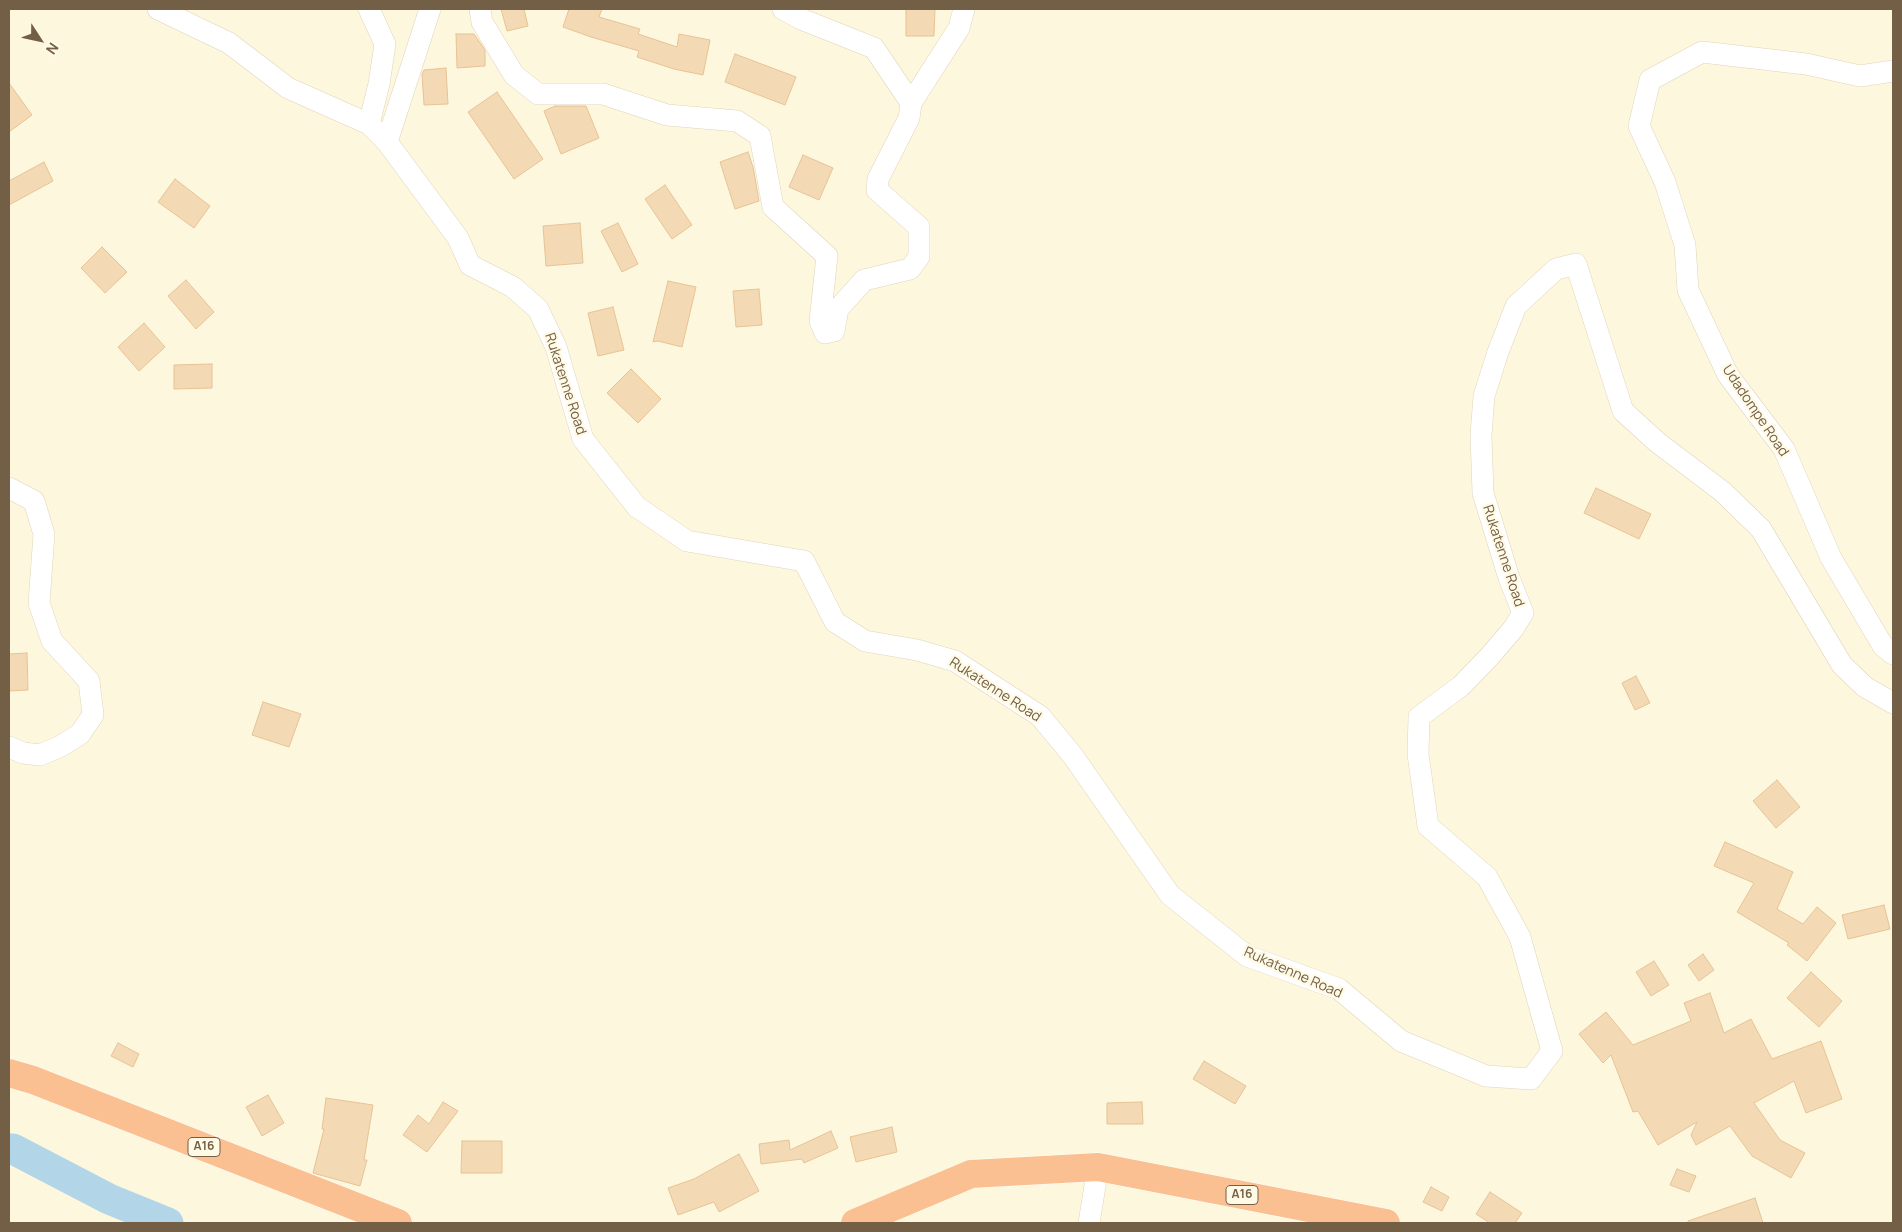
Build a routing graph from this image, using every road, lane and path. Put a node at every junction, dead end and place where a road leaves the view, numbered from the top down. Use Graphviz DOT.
graph roads {
  1 [pos="158,9"];
  2 [pos="369,9"];
  3 [pos="430,9"];
  4 [pos="480,9"];
  5 [pos="783,9"];
  6 [pos="964,9"];
  7 [pos="1893,71"];
  8 [pos="911,104"];
  9 [pos="369,124"];
  10 [pos="387,142"];
  11 [pos="9,488"];
  12 [pos="1893,654"];
  13 [pos="1893,703"];
  14 [pos="9,747"];
  15 [pos="9,1073"];
  16 [pos="1098,1167"];
  17 [pos="1090,1216"];
  18 [pos="398,1223"];
  19 [pos="855,1223"];
  20 [pos="1386,1223"];
  1 -- 9 [label="street, Rukatenne Road"];
  2 -- 9 [label="street"];
  3 -- 10 [label="street"];
  4 -- 8 [label="street"];
  5 -- 8 [label="street"];
  6 -- 8 [label="street"];
  7 -- 12 [label="street, Udadompe Road"];
  9 -- 10 [label="street, Rukatenne Road"];
  10 -- 13 [label="street, Rukatenne Road"];
  11 -- 14 [label="street"];
  15 -- 18 [label="highway, A16"];
  16 -- 17 [label="street"];
  16 -- 19 [label="highway, A16"];
  16 -- 20 [label="highway, A16"];
}
